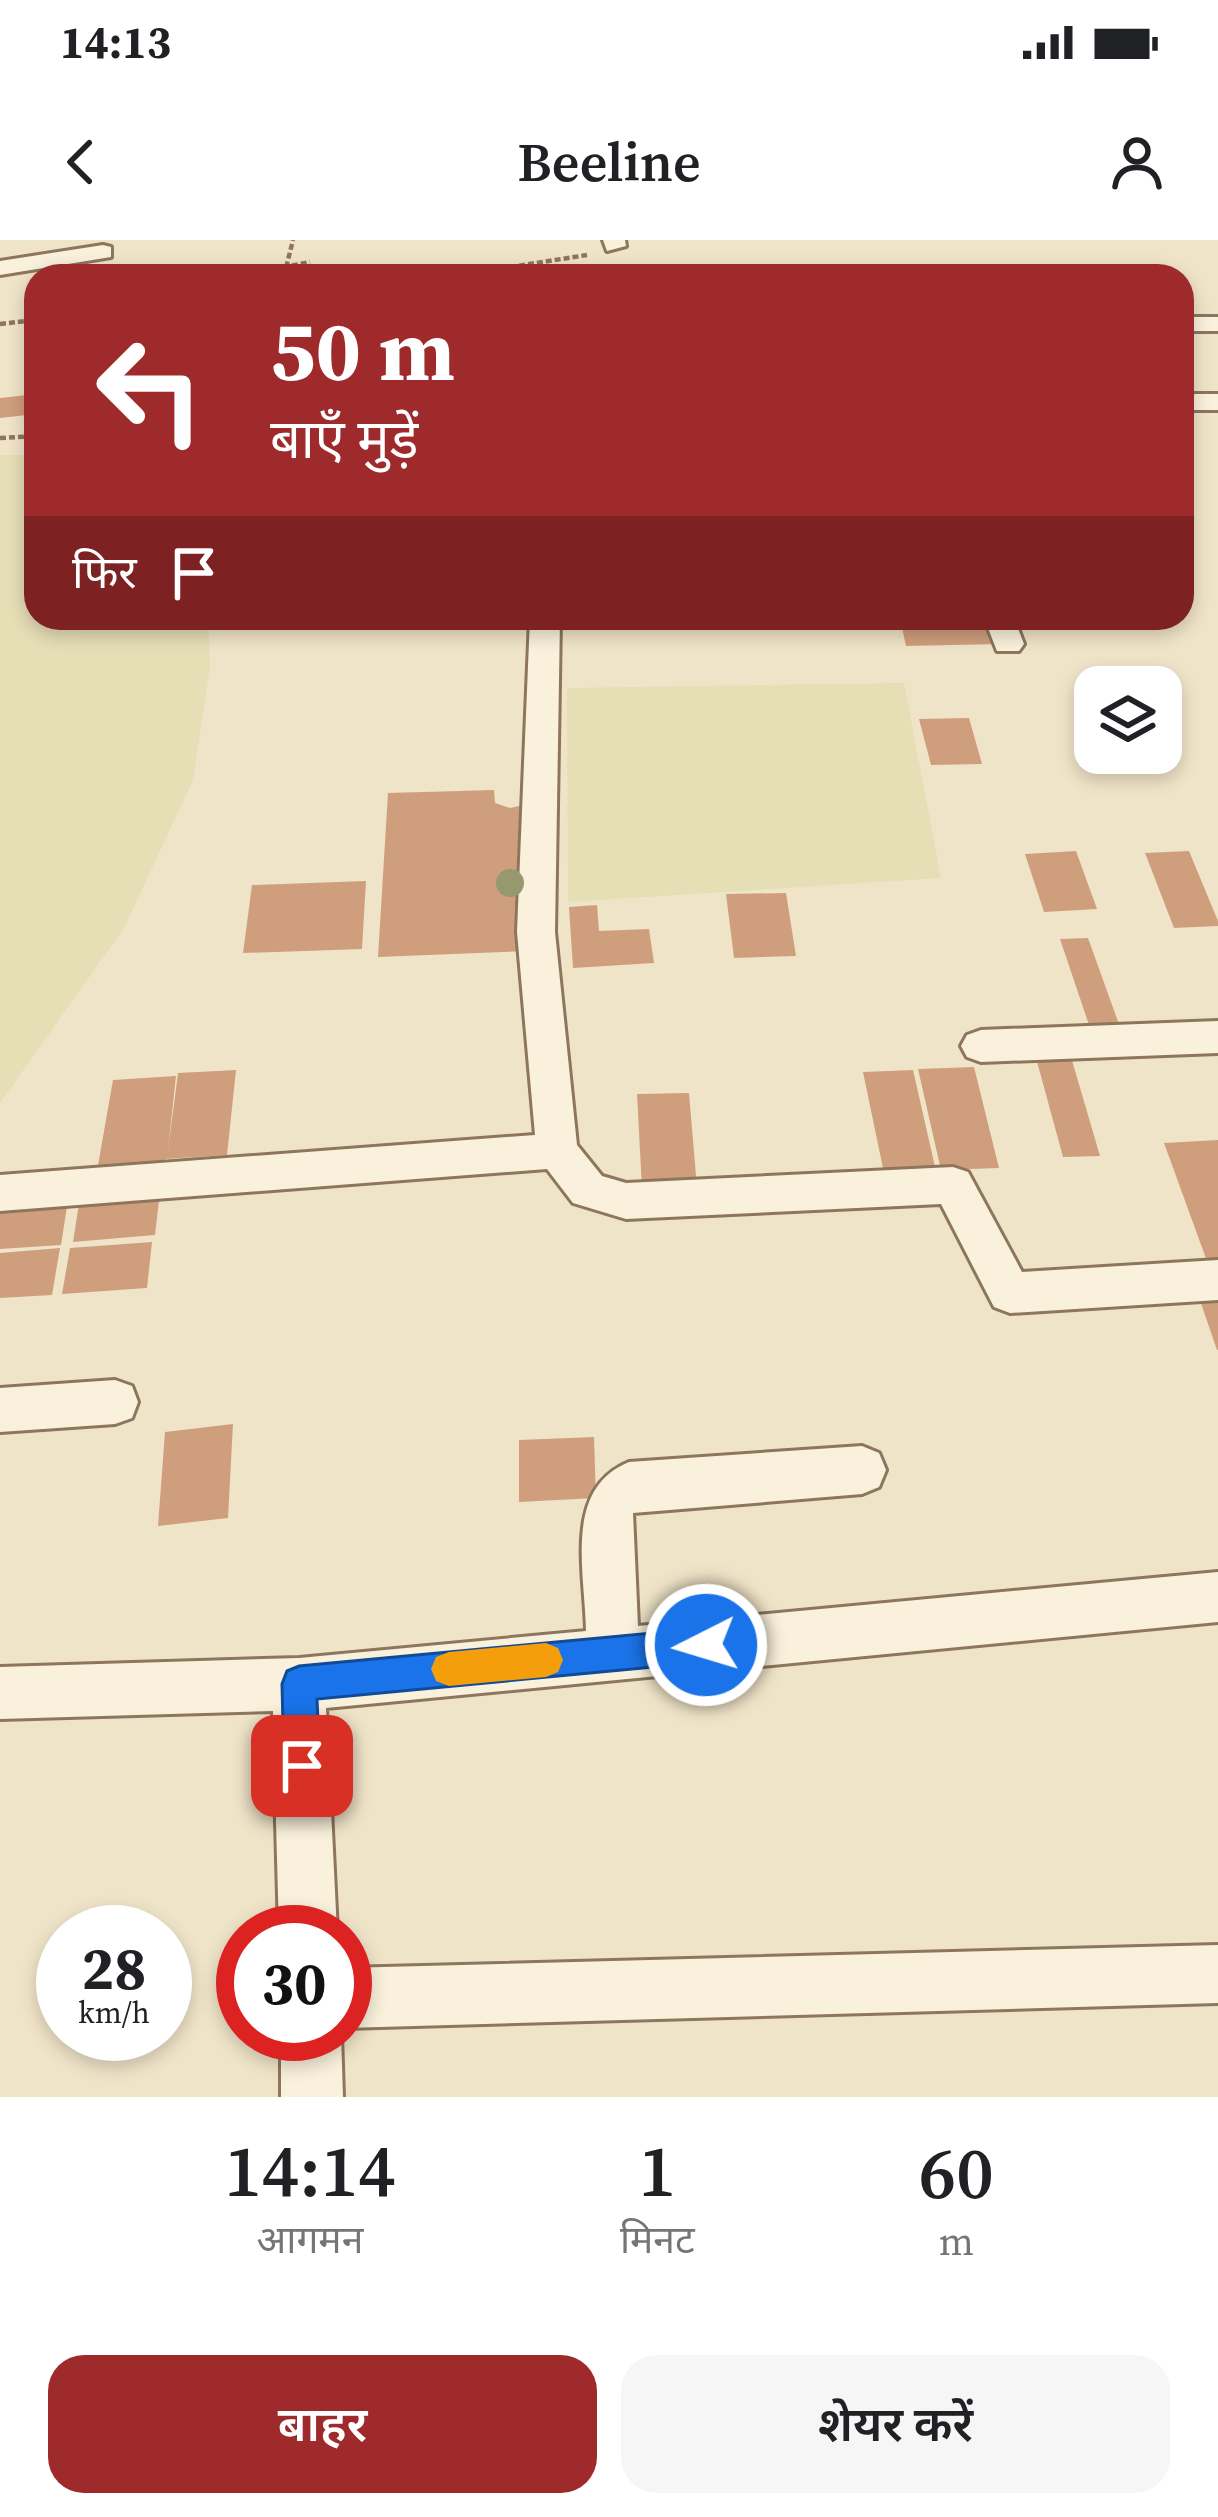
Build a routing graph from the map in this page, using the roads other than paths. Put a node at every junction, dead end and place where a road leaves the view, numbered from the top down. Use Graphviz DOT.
graph roads {
  1 [pos="104,252"];
  2 [pos="26,264"];
  3 [pos="545,630"];
  4 [pos="1218,1037"];
  5 [pos="981,1046"];
  6 [pos="557,1151"];
  7 [pos="0,1193"];
  8 [pos="1218,1280"];
  9 [pos="115,1402"];
  10 [pos="0,1410"];
  11 [pos="862,1470"];
  12 [pos="1218,1597"];
  13 [pos="613,1654"];
  14 [pos="299,1684"];
  15 [pos="0,1693"];
  16 [pos="307,1905"];
  17 [pos="1218,1974"];
  18 [pos="372,1997"];
  19 [pos="311,2061"];
  20 [pos="312,2097"];
  1 -- 2 [label="street"];
  3 -- 6 [label="street"];
  4 -- 5 [label="street"];
  6 -- 7 [label="street"];
  6 -- 8 [label="street"];
  9 -- 10 [label="street"];
  11 -- 13 [label="street"];
  12 -- 13 [label="street"];
  13 -- 14 [label="street"];
  14 -- 15 [label="street"];
  14 -- 16 [label="street"];
  17 -- 18 [label="street"];
  19 -- 20 [label="street"];
}
